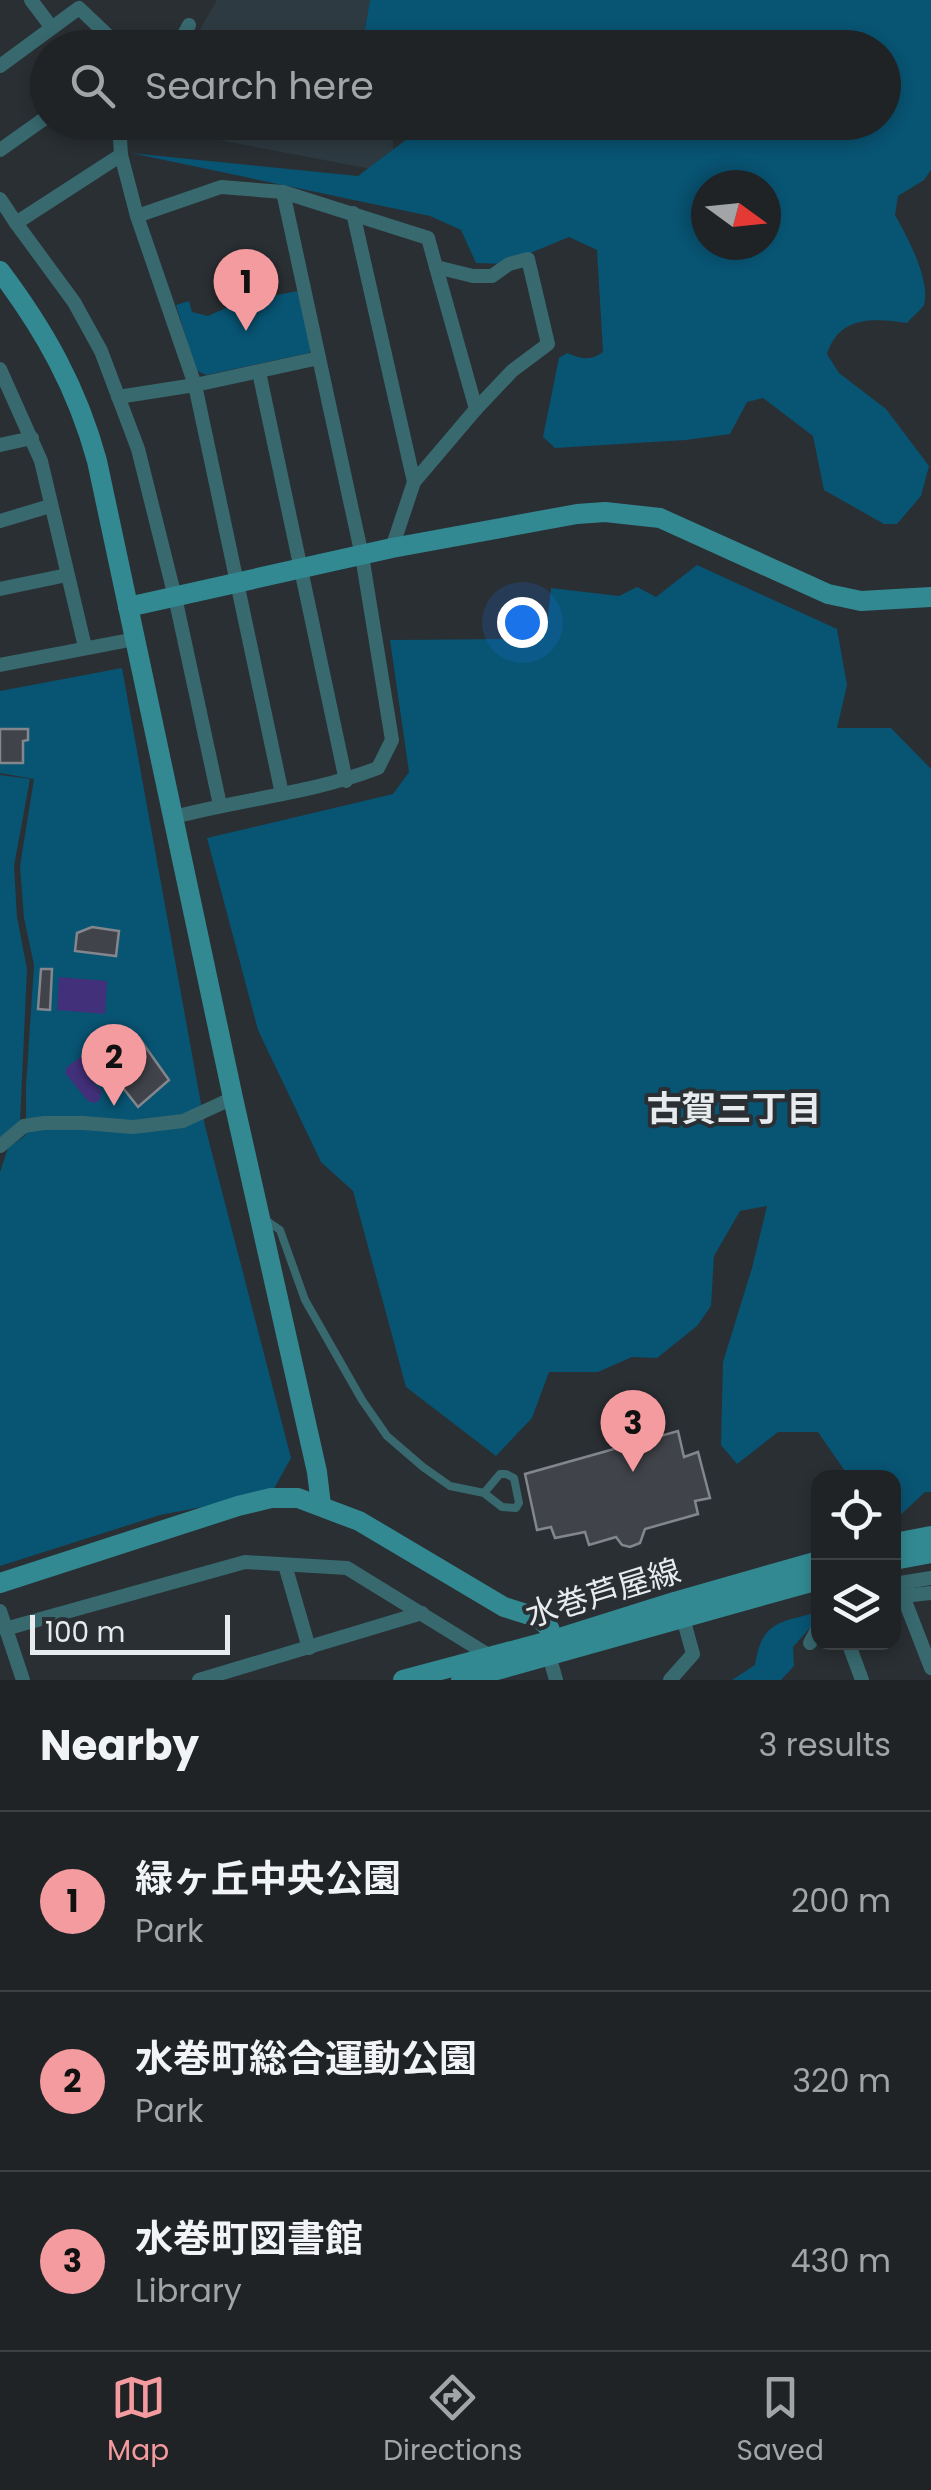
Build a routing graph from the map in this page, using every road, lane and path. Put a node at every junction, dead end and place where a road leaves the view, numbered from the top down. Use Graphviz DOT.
graph roads {
  1 [pos="32,0"];
  2 [pos="189,26"];
  3 [pos="52,28"];
  4 [pos="49,30"];
  5 [pos="103,30"];
  6 [pos="187,30"];
  7 [pos="30,44"];
  8 [pos="0,66"];
  9 [pos="30,129"];
  10 [pos="121,140"];
  11 [pos="0,150"];
  12 [pos="121,156"];
  13 [pos="284,192"];
  14 [pos="0,199"];
  15 [pos="354,213"];
  16 [pos="137,216"];
  17 [pos="16,223"];
  18 [pos="436,267"];
  19 [pos="0,271"];
  20 [pos="319,358"];
  21 [pos="0,370"];
  22 [pos="258,372"];
  23 [pos="195,385"];
  24 [pos="118,396"];
  25 [pos="476,409"];
  26 [pos="32,438"];
  27 [pos="0,445"];
  28 [pos="414,482"];
  29 [pos="50,506"];
  30 [pos="0,521"];
  31 [pos="392,548"];
  32 [pos="362,556"];
  33 [pos="300,569"];
  34 [pos="67,574"];
  35 [pos="238,584"];
  36 [pos="0,590"];
  37 [pos="931,596"];
  38 [pos="175,597"];
  39 [pos="128,608"];
  40 [pos="135,639"];
  41 [pos="85,648"];
  42 [pos="0,665"];
  43 [pos="346,780"];
  44 [pos="282,794"];
  45 [pos="220,805"];
  46 [pos="174,817"];
  47 [pos="233,1098"];
  48 [pos="0,1146"];
  49 [pos="258,1202"];
  50 [pos="484,1494"];
  51 [pos="321,1505"];
  52 [pos="931,1536"];
  53 [pos="901,1542"];
  54 [pos="931,1553"];
  55 [pos="901,1559"];
  56 [pos="285,1564"];
  57 [pos="811,1564"];
  58 [pos="931,1578"];
  59 [pos="811,1582"];
  60 [pos="0,1583"];
  61 [pos="901,1589"];
  62 [pos="901,1591"];
  63 [pos="931,1593"];
  64 [pos="901,1600"];
  65 [pos="0,1611"];
  66 [pos="422,1613"];
  67 [pos="683,1618"];
  68 [pos="5,1629"];
  69 [pos="308,1648"];
  70 [pos="551,1648"];
  71 [pos="851,1650"];
  72 [pos="490,1656"];
  73 [pos="931,1668"];
  74 [pos="23,1680"];
  75 [pos="199,1680"];
  76 [pos="404,1680"];
  77 [pos="461,1680"];
  78 [pos="556,1680"];
  79 [pos="670,1680"];
  80 [pos="862,1680"];
  1 -- 3 [label="street"];
  2 -- 6 [label="street"];
  3 -- 4 [label="street"];
  3 -- 5 [label="street"];
  7 -- 8 [label="street"];
  9 -- 11 [label="street"];
  10 -- 12 [label="street"];
  12 -- 16 [label="street"];
  12 -- 17 [label="street"];
  13 -- 15 [label="street"];
  13 -- 16 [label="street"];
  13 -- 20 [label="street"];
  14 -- 17 [label="street"];
  15 -- 18 [label="street"];
  15 -- 28 [label="street"];
  16 -- 23 [label="street"];
  17 -- 24 [label="street"];
  18 -- 25 [label="street"];
  18 -- 25 [label="street"];
  19 -- 39 [label="street"];
  20 -- 22 [label="street"];
  20 -- 32 [label="street"];
  21 -- 26 [label="street"];
  22 -- 23 [label="street"];
  22 -- 33 [label="street"];
  23 -- 24 [label="street"];
  23 -- 35 [label="street"];
  24 -- 38 [label="street"];
  25 -- 28 [label="street"];
  26 -- 27 [label="street"];
  26 -- 29 [label="street"];
  28 -- 31 [label="street"];
  29 -- 30 [label="street"];
  29 -- 34 [label="street"];
  31 -- 32 [label="street"];
  31 -- 37 [label="street"];
  32 -- 33 [label="street"];
  32 -- 43 [label="street"];
  33 -- 35 [label="street"];
  33 -- 43 [label="street"];
  34 -- 36 [label="street"];
  34 -- 41 [label="street"];
  35 -- 38 [label="street"];
  35 -- 44 [label="street"];
  38 -- 39 [label="street"];
  38 -- 45 [label="street"];
  39 -- 40 [label="street"];
  40 -- 41 [label="street"];
  40 -- 46 [label="street"];
  41 -- 42 [label="street"];
  43 -- 44 [label="street"];
  44 -- 45 [label="street"];
  45 -- 46 [label="street"];
  46 -- 47 [label="street"];
  47 -- 48 [label="street"];
  47 -- 49 [label="street"];
  49 -- 50 [label="lane"];
  49 -- 51 [label="street"];
  50 -- 50 [label="lane"];
  51 -- 60 [label="street"];
  51 -- 70 [label="street"];
  52 -- 53 [label="street"];
  54 -- 55 [label="street"];
  56 -- 66 [label="street"];
  56 -- 68 [label="street"];
  56 -- 69 [label="street"];
  57 -- 70 [label="street, 水巻芦屋線"];
  58 -- 61 [label="street"];
  59 -- 67 [label="street, 水巻芦屋線"];
  62 -- 63 [label="street"];
  64 -- 73 [label="street"];
  65 -- 68 [label="street"];
  66 -- 69 [label="street"];
  66 -- 72 [label="street"];
  67 -- 70 [label="street, 水巻芦屋線"];
  67 -- 79 [label="street"];
  68 -- 74 [label="street"];
  69 -- 75 [label="street"];
  70 -- 72 [label="street, 水巻芦屋線"];
  70 -- 77 [label="street, 水巻芦屋線"];
  70 -- 78 [label="street"];
  71 -- 80 [label="street"];
  72 -- 76 [label="street, 水巻芦屋線"];
}
